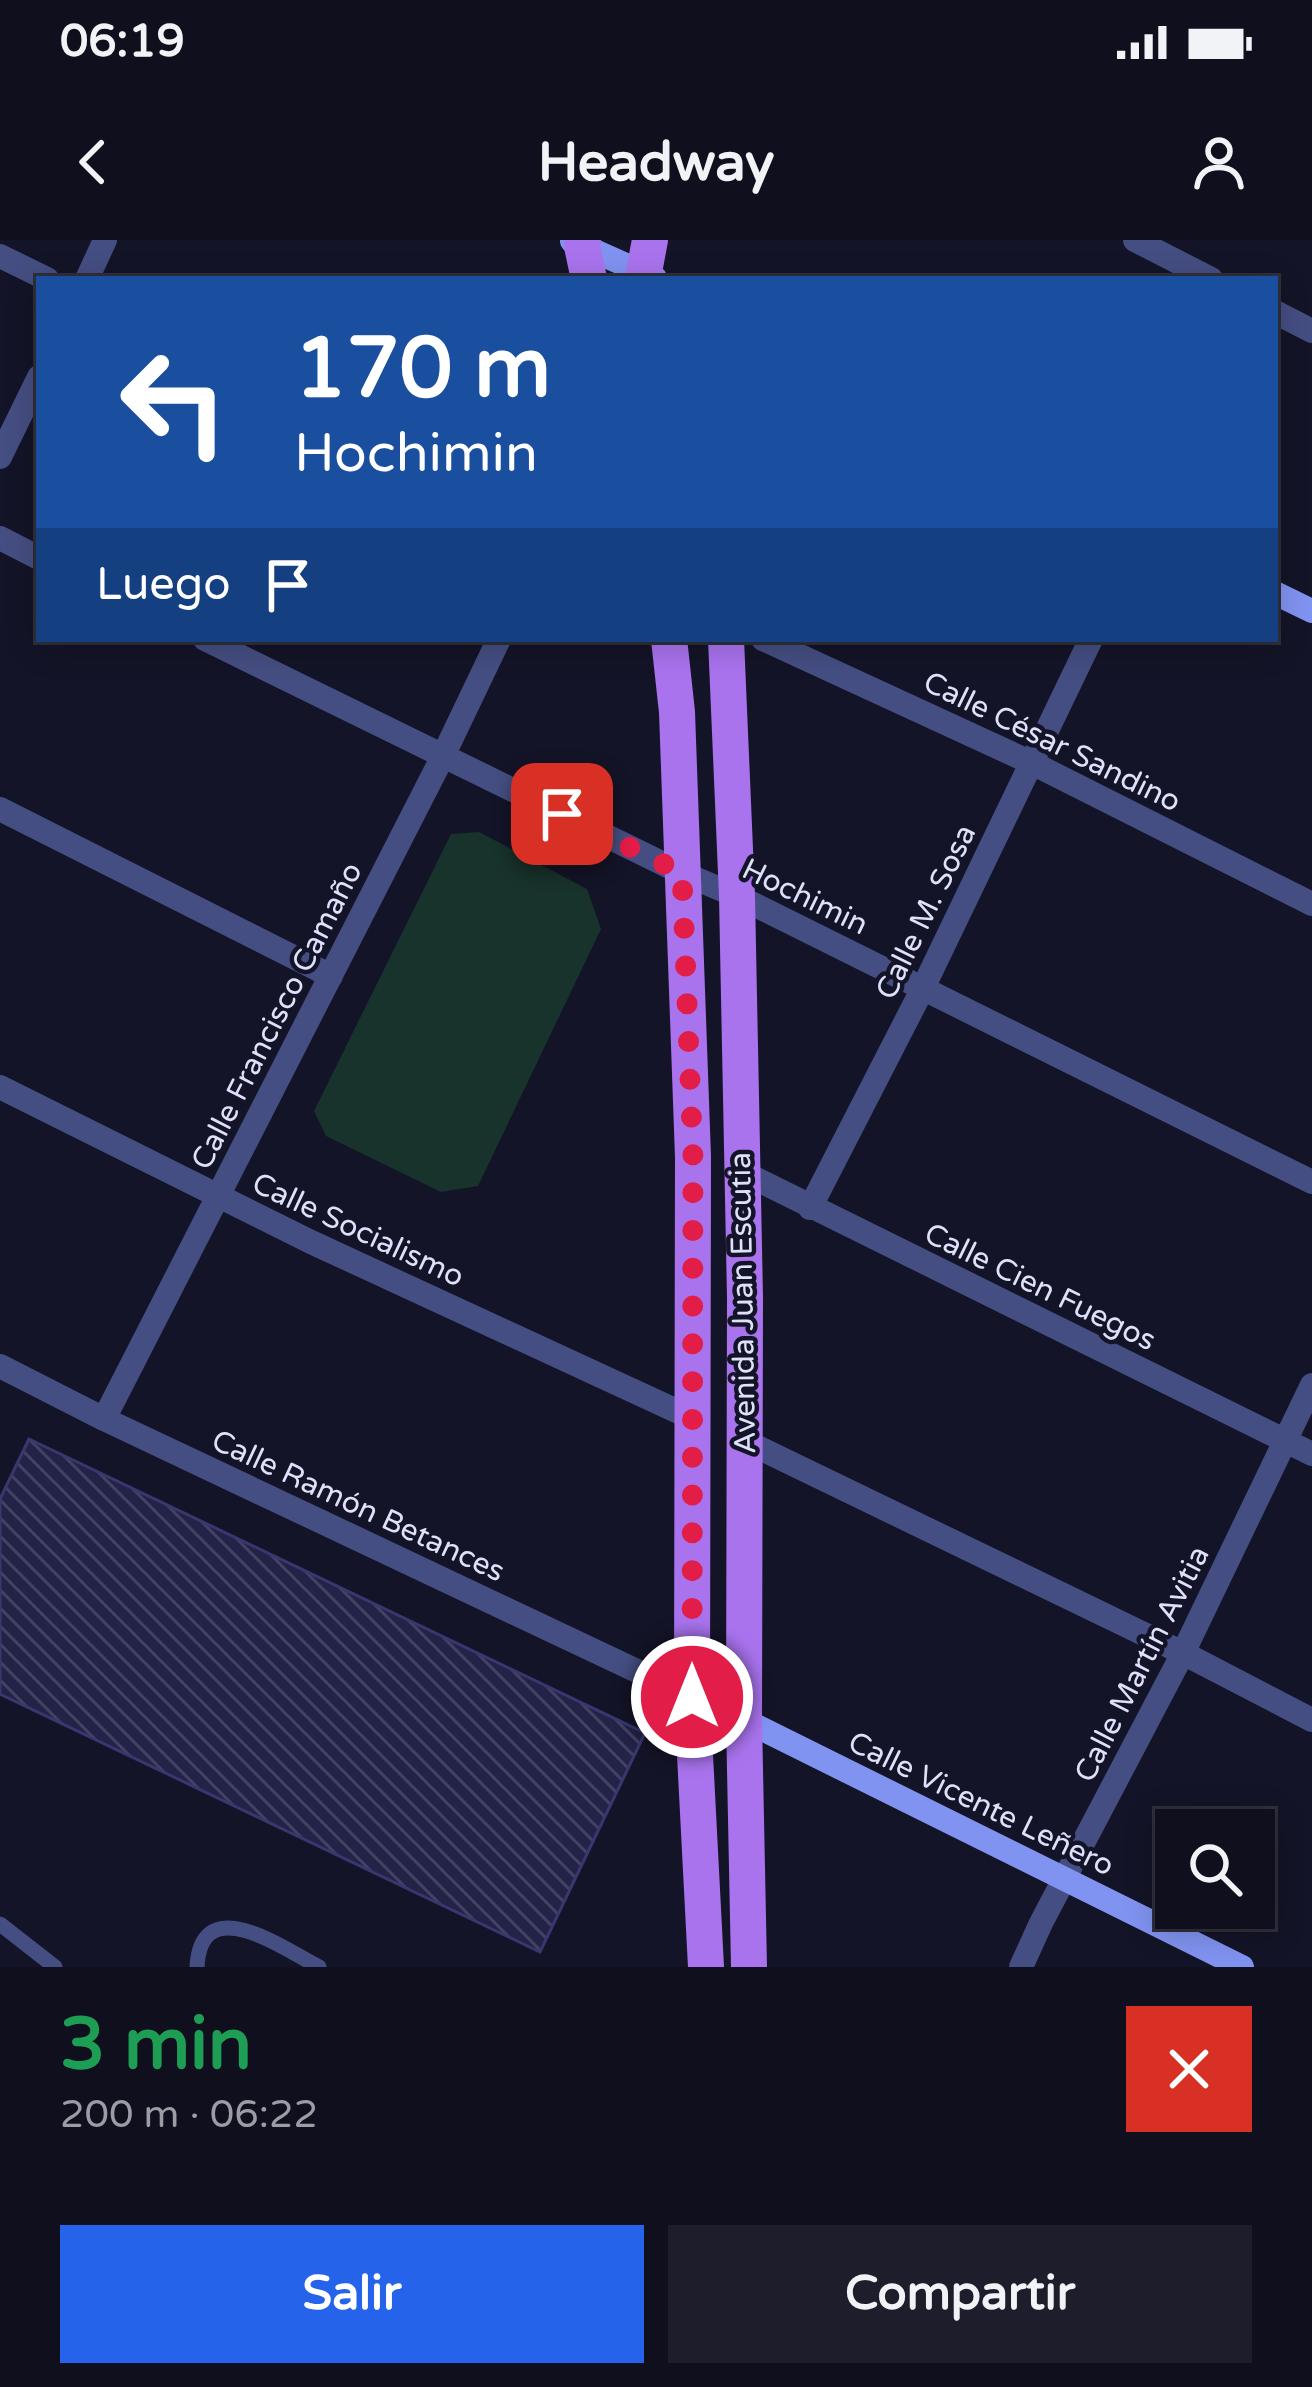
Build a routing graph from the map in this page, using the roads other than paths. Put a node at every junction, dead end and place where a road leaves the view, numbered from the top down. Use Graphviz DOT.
graph roads {
  1 [pos="106,240"];
  2 [pos="1135,240"];
  3 [pos="581,251"];
  4 [pos="0,256"];
  5 [pos="649,268"];
  6 [pos="41,276"];
  7 [pos="88,276"];
  8 [pos="1205,276"];
  9 [pos="1278,314"];
  10 [pos="1312,331"];
  11 [pos="36,383"];
  12 [pos="0,458"];
  13 [pos="0,538"];
  14 [pos="36,556"];
  15 [pos="1278,594"];
  16 [pos="1312,611"];
  17 [pos="211,642"];
  18 [pos="498,642"];
  19 [pos="669,642"];
  20 [pos="726,642"];
  21 [pos="770,642"];
  22 [pos="1090,642"];
  23 [pos="442,756"];
  24 [pos="1032,763"];
  25 [pos="0,808"];
  26 [pos="682,873"];
  27 [pos="737,896"];
  28 [pos="1312,904"];
  29 [pos="331,976"];
  30 [pos="923,988"];
  31 [pos="0,1087"];
  32 [pos="742,1172"];
  33 [pos="1312,1182"];
  34 [pos="218,1198"];
  35 [pos="810,1208"];
  36 [pos="0,1366"];
  37 [pos="1312,1385"];
  38 [pos="104,1419"];
  39 [pos="694,1419"];
  40 [pos="1284,1441"];
  41 [pos="745,1442"];
  42 [pos="1312,1454"];
  43 [pos="1183,1653"];
  44 [pos="692,1697"];
  45 [pos="744,1720"];
  46 [pos="1312,1720"];
  47 [pos="1065,1880"];
  48 [pos="0,1924"];
  49 [pos="55,1967"];
  50 [pos="197,1967"];
  51 [pos="320,1967"];
  52 [pos="706,1967"];
  53 [pos="749,1967"];
  54 [pos="1021,1967"];
  55 [pos="1242,1967"];
  1 -- 7 [label="street"];
  2 -- 8 [label="street"];
  3 -- 5 [label="street"];
  4 -- 6 [label="street"];
  9 -- 10 [label="street"];
  11 -- 12 [label="street"];
  13 -- 14 [label="street"];
  15 -- 16 [label="street"];
  17 -- 23 [label="street, Hochimin"];
  18 -- 23 [label="street, Calle Francisco Camaño"];
  19 -- 26 [label="main road, Avenida Juan Escutia"];
  20 -- 27 [label="main road, Avenida Juan Escutia"];
  21 -- 24 [label="street, Calle César Sandino"];
  22 -- 24 [label="street, Calle M. Sosa"];
  23 -- 26 [label="street, Hochimin"];
  23 -- 29 [label="street, Calle Francisco Camaño"];
  24 -- 28 [label="street, Calle César Sandino"];
  24 -- 30 [label="street, Calle M. Sosa"];
  25 -- 29 [label="street"];
  26 -- 27 [label="street, Hochimin"];
  26 -- 39 [label="main road, Avenida Juan Escutia"];
  27 -- 30 [label="street, Hochimin"];
  27 -- 32 [label="main road, Avenida Juan Escutia"];
  29 -- 34 [label="street, Calle Francisco Camaño"];
  30 -- 33 [label="street, Hochimin"];
  30 -- 35 [label="street, Calle M. Sosa"];
  31 -- 34 [label="street, Calle Socialismo"];
  32 -- 35 [label="street, Calle Cien Fuegos"];
  32 -- 41 [label="main road, Avenida Juan Escutia"];
  34 -- 38 [label="street, Calle Francisco Camaño"];
  34 -- 39 [label="street, Calle Socialismo"];
  35 -- 40 [label="street, Calle Cien Fuegos"];
  36 -- 38 [label="street, Calle Ramón Betances"];
  37 -- 40 [label="street, Calle Martín Avitia"];
  38 -- 44 [label="street, Calle Ramón Betances"];
  39 -- 44 [label="main road, Avenida Juan Escutia"];
  40 -- 42 [label="street, Calle Cien Fuegos"];
  40 -- 43 [label="street, Calle Martín Avitia"];
  41 -- 43 [label="street"];
  41 -- 45 [label="main road, Avenida Juan Escutia"];
  43 -- 46 [label="street"];
  43 -- 47 [label="street, Calle Martín Avitia"];
  44 -- 45 [label="street, Calle Vicente Leñero"];
  44 -- 52 [label="main road, Avenida Juan Escutia"];
  45 -- 47 [label="street, Calle Vicente Leñero"];
  45 -- 53 [label="main road, Avenida Juan Escutia"];
  47 -- 54 [label="street, Calle Martín Avitia"];
  47 -- 55 [label="street, Calle Vicente Leñero"];
  48 -- 49 [label="lane"];
  50 -- 51 [label="lane"];
}
